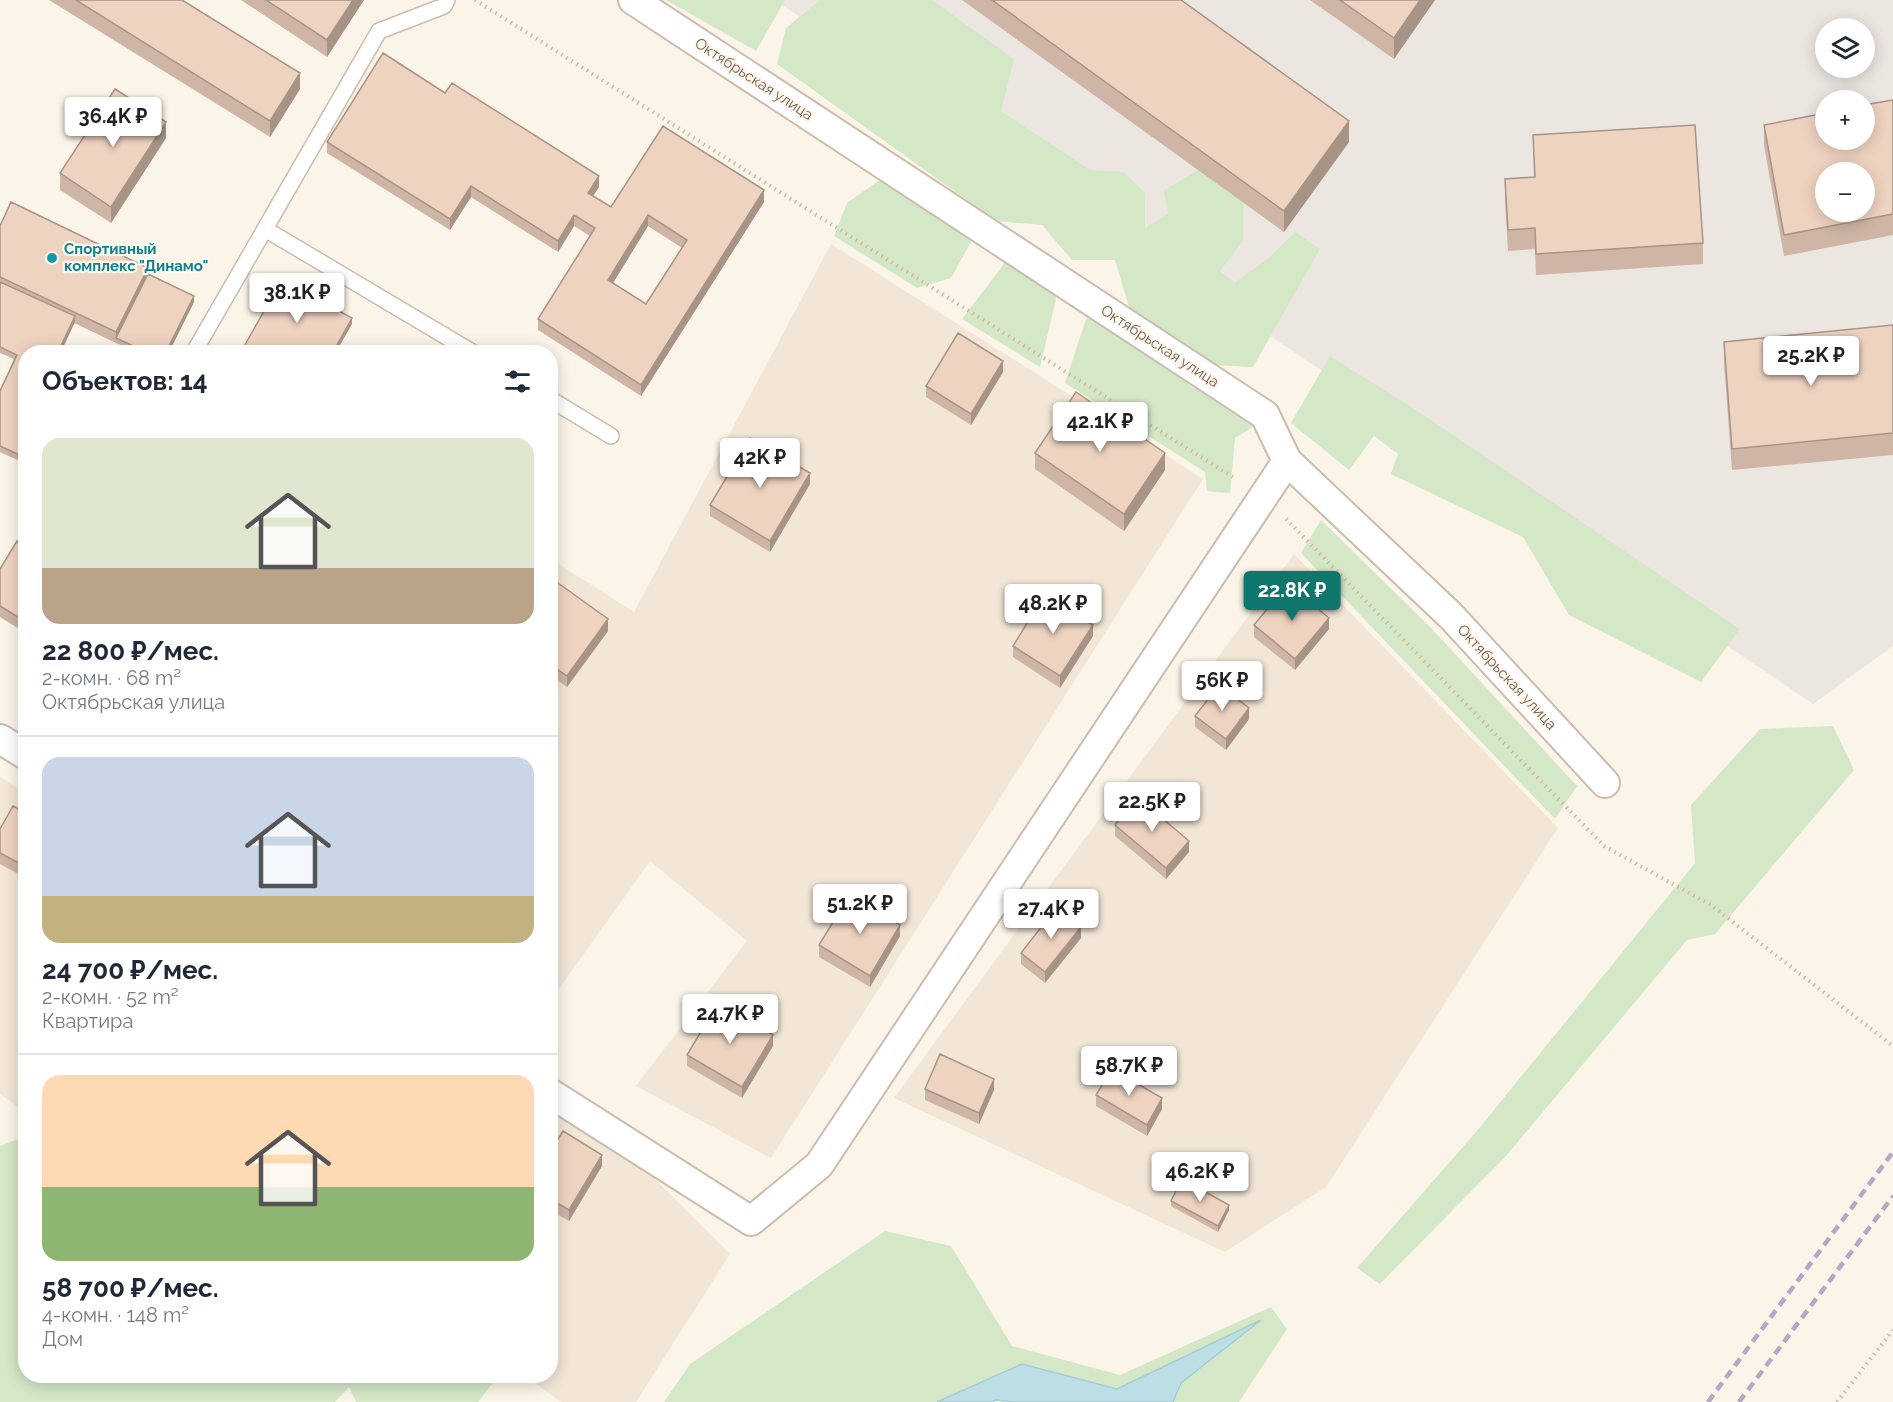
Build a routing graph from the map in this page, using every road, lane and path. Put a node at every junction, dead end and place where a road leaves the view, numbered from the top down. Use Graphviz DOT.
graph roads {
  1 [pos="447,0"];
  2 [pos="475,0"];
  3 [pos="633,0"];
  4 [pos="265,229"];
  5 [pos="198,345"];
  6 [pos="460,345"];
  7 [pos="558,404"];
  8 [pos="611,436"];
  9 [pos="1287,461"];
  10 [pos="1263,496"];
  11 [pos="0,739"];
  12 [pos="18,750"];
  13 [pos="1605,783"];
  14 [pos="1893,1046"];
  15 [pos="558,1098"];
  16 [pos="1893,1330"];
  17 [pos="1837,1402"];
  1 -- 4 [label="lane"];
  2 -- 10 [label="path"];
  3 -- 9 [label="street, Октябрьская улица"];
  4 -- 5 [label="lane"];
  4 -- 6 [label="lane"];
  7 -- 8 [label="lane"];
  9 -- 10 [label="street"];
  9 -- 13 [label="street, Октябрьская улица"];
  10 -- 14 [label="path"];
  10 -- 15 [label="street"];
  11 -- 12 [label="street"];
  16 -- 17 [label="path"];
}
